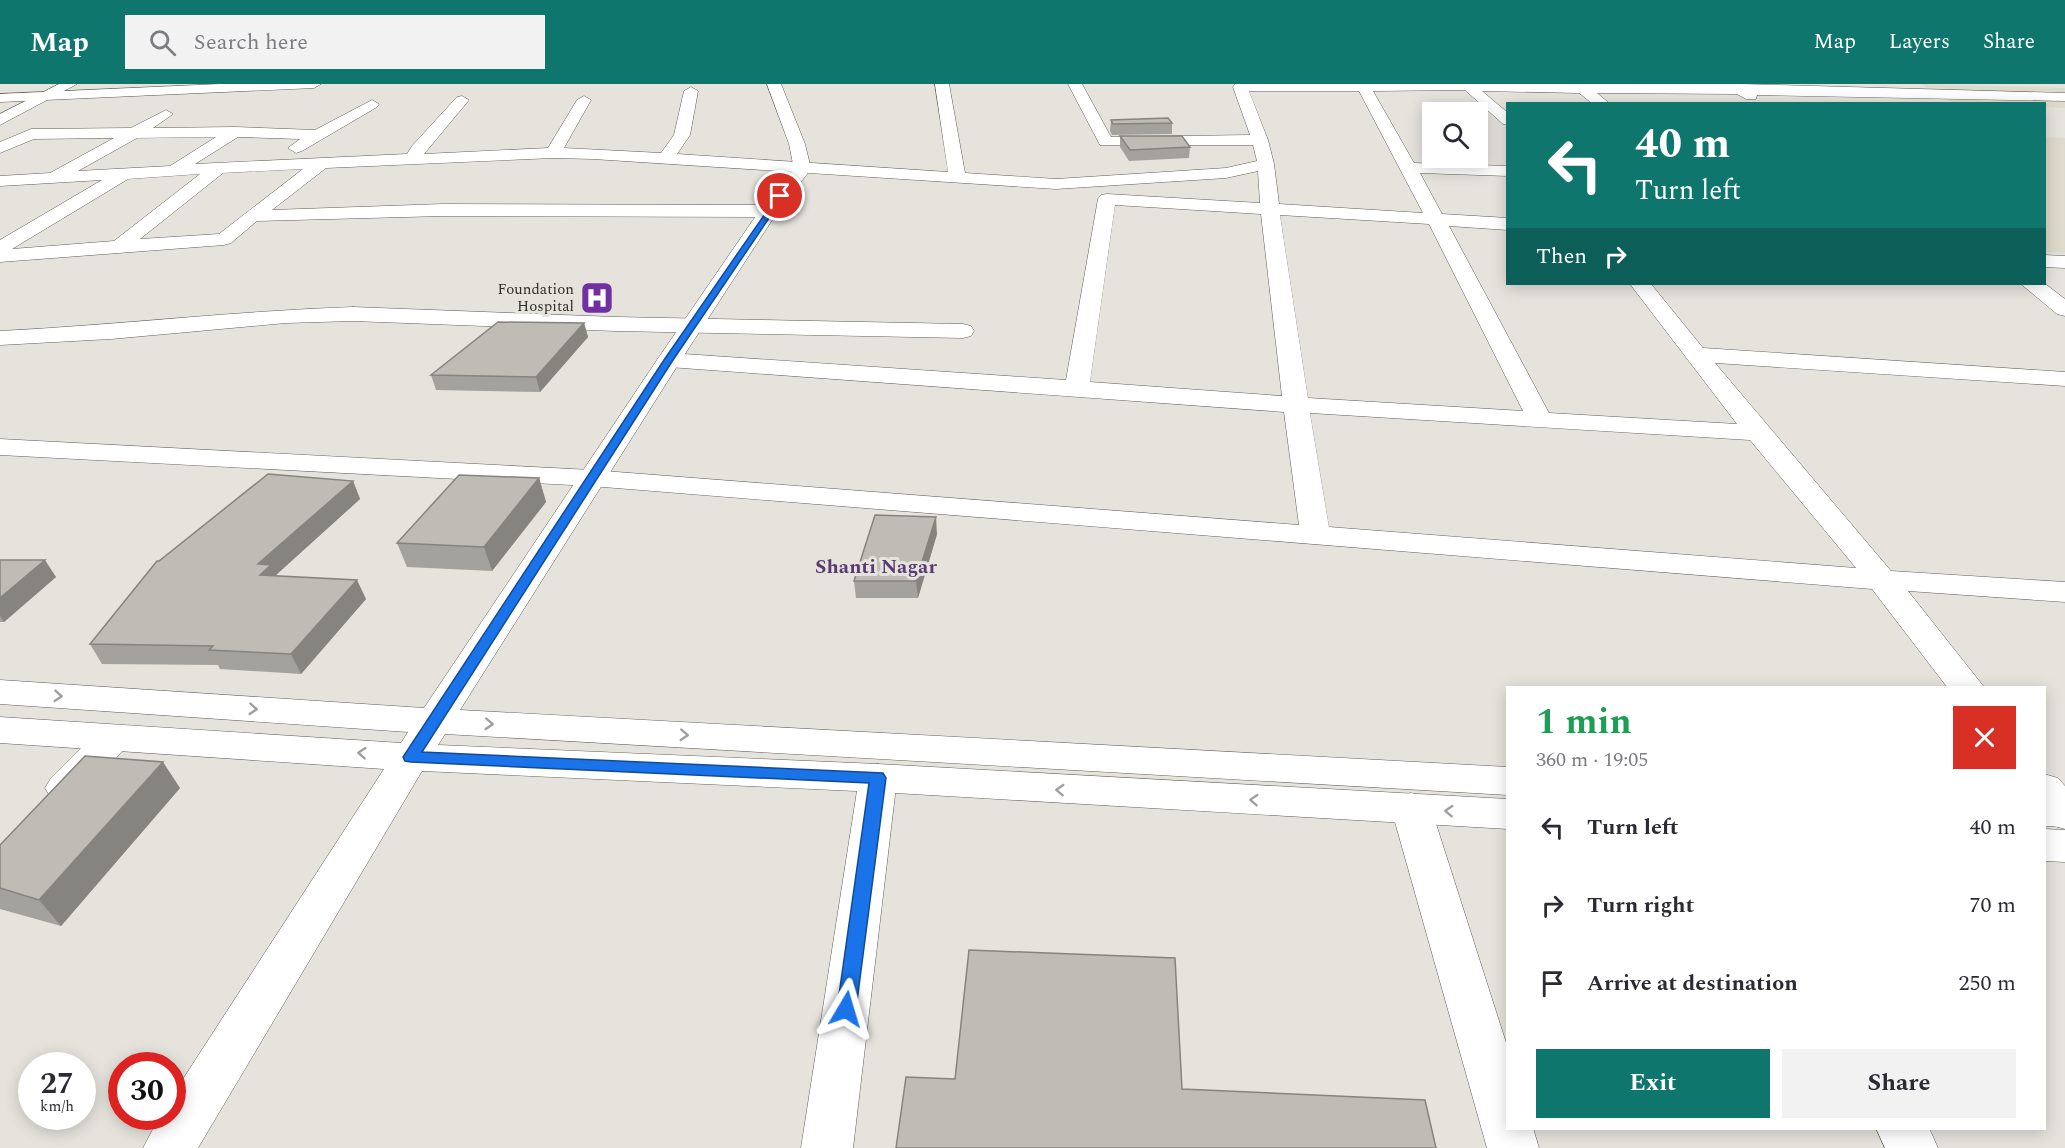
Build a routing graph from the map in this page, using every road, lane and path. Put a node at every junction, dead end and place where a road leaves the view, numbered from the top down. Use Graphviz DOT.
graph roads {
  1 [pos="70,84"];
  2 [pos="314,84"];
  3 [pos="774,84"];
  4 [pos="942,84"];
  5 [pos="1076,84"];
  6 [pos="1239,85"];
  7 [pos="1363,86"];
  8 [pos="1469,86"];
  9 [pos="200,87"];
  10 [pos="1735,87"];
  11 [pos="1582,89"];
  12 [pos="691,91"];
  13 [pos="46,96"];
  14 [pos="2065,97"];
  15 [pos="0,98"];
  16 [pos="462,100"];
  17 [pos="584,100"];
  18 [pos="1600,102"];
  19 [pos="1762,102"];
  20 [pos="372,104"];
  21 [pos="166,114"];
  22 [pos="1506,119"];
  23 [pos="0,120"];
  24 [pos="235,132"];
  25 [pos="134,133"];
  26 [pos="0,134"];
  27 [pos="31,134"];
  28 [pos="315,135"];
  29 [pos="1260,140"];
  30 [pos="0,148"];
  31 [pos="553,153"];
  32 [pos="666,158"];
  33 [pos="412,160"];
  34 [pos="322,163"];
  35 [pos="273,164"];
  36 [pos="1266,164"];
  37 [pos="219,168"];
  38 [pos="1408,168"];
  39 [pos="803,169"];
  40 [pos="174,170"];
  41 [pos="1506,171"];
  42 [pos="125,173"];
  43 [pos="56,177"];
  44 [pos="957,178"];
  45 [pos="0,182"];
  46 [pos="1091,182"];
  47 [pos="1107,199"];
  48 [pos="1270,209"];
  49 [pos="769,211"];
  50 [pos="252,216"];
  51 [pos="1436,219"];
  52 [pos="1506,224"];
  53 [pos="9,236"];
  54 [pos="119,246"];
  55 [pos="0,248"];
  56 [pos="0,256"];
  57 [pos="2046,261"];
  58 [pos="2065,262"];
  59 [pos="1641,285"];
  60 [pos="2033,285"];
  61 [pos="2065,309"];
  62 [pos="692,326"];
  63 [pos="963,331"];
  64 [pos="0,338"];
  65 [pos="1697,354"];
  66 [pos="669,360"];
  67 [pos="2065,379"];
  68 [pos="1077,388"];
  69 [pos="1296,405"];
  70 [pos="1540,420"];
  71 [pos="1758,433"];
  72 [pos="0,447"];
  73 [pos="591,478"];
  74 [pos="1315,535"];
  75 [pos="1882,580"];
  76 [pos="2065,592"];
  77 [pos="1964,686"];
  78 [pos="0,692"];
  79 [pos="434,721"];
  80 [pos="0,730"];
  81 [pos="113,738"];
  82 [pos="411,757"];
  83 [pos="878,778"];
  84 [pos="1506,781"];
  85 [pos="1410,808"];
  86 [pos="40,814"];
  87 [pos="1506,814"];
  88 [pos="1506,1122"];
  89 [pos="1508,1130"];
  90 [pos="1903,1130"];
  91 [pos="169,1148"];
  92 [pos="827,1148"];
  93 [pos="1514,1148"];
  94 [pos="1912,1148"];
  1 -- 13 [label="street"];
  2 -- 9 [label="street"];
  3 -- 39 [label="street"];
  4 -- 44 [label="street"];
  5 -- 29 [label="street"];
  6 -- 7 [label="street"];
  6 -- 29 [label="street"];
  7 -- 8 [label="street"];
  7 -- 38 [label="street"];
  8 -- 11 [label="street"];
  8 -- 22 [label="street"];
  9 -- 13 [label="street"];
  10 -- 11 [label="street"];
  10 -- 14 [label="street"];
  10 -- 19 [label="street"];
  11 -- 18 [label="street"];
  12 -- 32 [label="street"];
  13 -- 15 [label="street"];
  13 -- 23 [label="street"];
  16 -- 33 [label="street"];
  17 -- 31 [label="street"];
  20 -- 28 [label="street"];
  21 -- 25 [label="street"];
  24 -- 25 [label="street"];
  24 -- 28 [label="street"];
  24 -- 40 [label="street"];
  25 -- 27 [label="street"];
  25 -- 43 [label="street"];
  26 -- 27 [label="street"];
  27 -- 30 [label="street"];
  28 -- 35 [label="street"];
  29 -- 36 [label="street"];
  31 -- 32 [label="street"];
  31 -- 33 [label="street"];
  32 -- 39 [label="street"];
  33 -- 34 [label="street"];
  34 -- 35 [label="street"];
  34 -- 50 [label="street"];
  35 -- 37 [label="street"];
  36 -- 46 [label="street"];
  36 -- 48 [label="street"];
  37 -- 40 [label="street"];
  37 -- 54 [label="street"];
  38 -- 41 [label="street"];
  38 -- 51 [label="street"];
  39 -- 44 [label="street"];
  39 -- 49 [label="street"];
  40 -- 42 [label="street"];
  42 -- 43 [label="street"];
  42 -- 53 [label="street"];
  43 -- 45 [label="street"];
  44 -- 46 [label="street"];
  46 -- 47 [label="street"];
  47 -- 48 [label="street"];
  47 -- 68 [label="street"];
  48 -- 51 [label="street"];
  48 -- 69 [label="street"];
  49 -- 50 [label="street"];
  49 -- 62 [label="street"];
  50 -- 54 [label="street"];
  51 -- 52 [label="street"];
  51 -- 70 [label="street"];
  53 -- 55 [label="street"];
  54 -- 56 [label="street"];
  57 -- 58 [label="street"];
  59 -- 65 [label="street"];
  60 -- 61 [label="street"];
  62 -- 63 [label="street"];
  62 -- 64 [label="street"];
  62 -- 66 [label="street"];
  65 -- 67 [label="street"];
  65 -- 71 [label="street"];
  66 -- 68 [label="street"];
  66 -- 73 [label="street"];
  68 -- 69 [label="street"];
  69 -- 70 [label="street"];
  69 -- 74 [label="street"];
  70 -- 71 [label="street"];
  71 -- 75 [label="street"];
  72 -- 73 [label="street"];
  73 -- 74 [label="street"];
  73 -- 79 [label="street"];
  74 -- 75 [label="street"];
  75 -- 76 [label="street"];
  75 -- 77 [label="street"];
  78 -- 79 [label="street, one-way"];
  79 -- 82 [label="street"];
  79 -- 84 [label="street, one-way"];
  80 -- 81 [label="street"];
  82 -- 81 [label="street, one-way"];
  81 -- 86 [label="street"];
  82 -- 83 [label="street"];
  82 -- 91 [label="street"];
  85 -- 83 [label="street, one-way"];
  83 -- 92 [label="street"];
  87 -- 85 [label="street, one-way"];
  85 -- 88 [label="street"];
  89 -- 93 [label="street"];
  90 -- 94 [label="street"];
}
